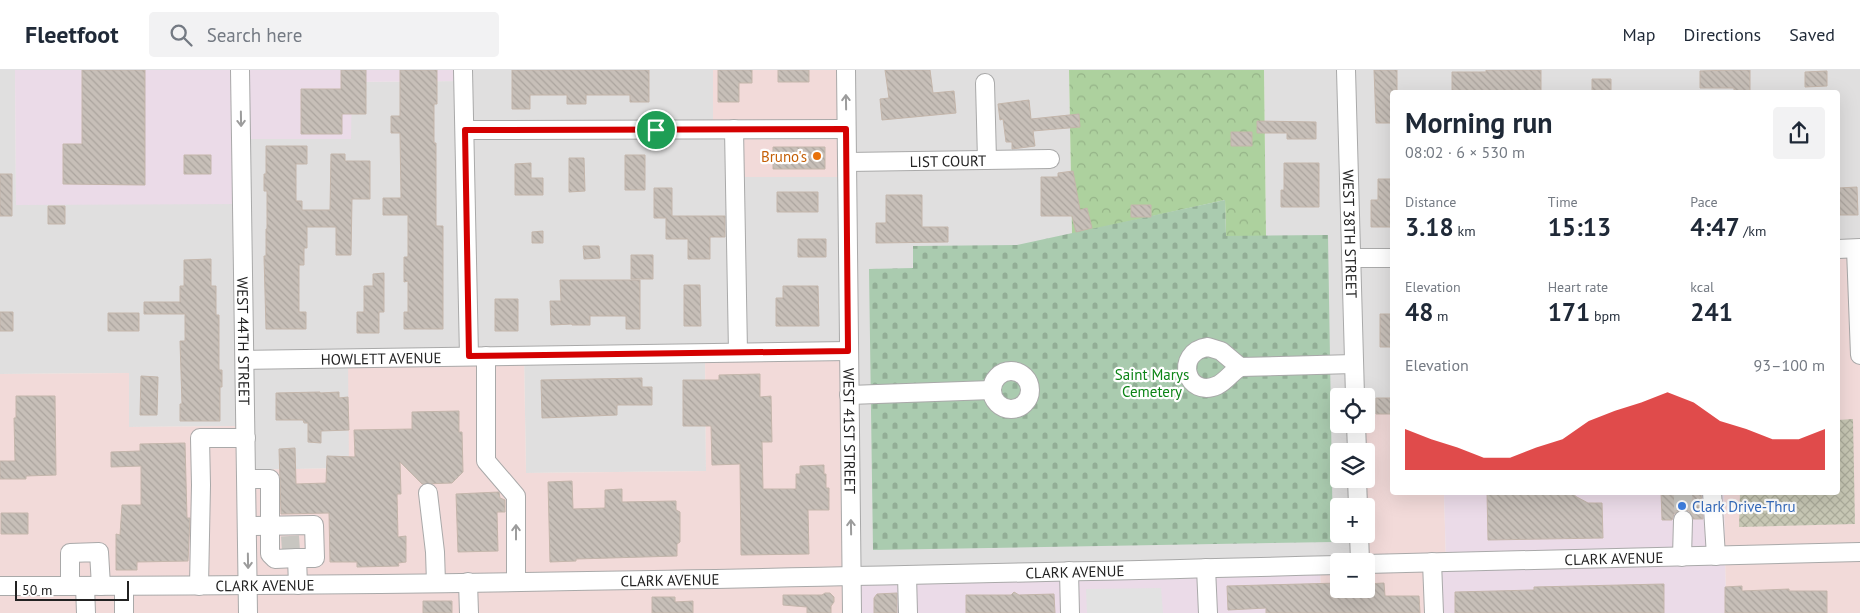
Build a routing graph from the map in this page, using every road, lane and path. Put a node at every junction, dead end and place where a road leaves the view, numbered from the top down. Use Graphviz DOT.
graph roads {
  1 [pos="240,70"];
  2 [pos="463,70"];
  3 [pos="846,70"];
  4 [pos="1346,70"];
  5 [pos="985,83"];
  6 [pos="734,129"];
  7 [pos="846,129"];
  8 [pos="465,130"];
  9 [pos="1050,159"];
  10 [pos="987,160"];
  11 [pos="846,162"];
  12 [pos="1858,248"];
  13 [pos="1840,249"];
  14 [pos="1351,258"];
  15 [pos="1390,258"];
  16 [pos="848,351"];
  17 [pos="738,352"];
  18 [pos="1860,355"];
  19 [pos="477,356"];
  20 [pos="245,360"];
  21 [pos="1354,364"];
  22 [pos="1240,367"];
  23 [pos="1355,388"];
  24 [pos="992,390"];
  25 [pos="849,395"];
  26 [pos="246,438"];
  27 [pos="247,479"];
  28 [pos="428,493"];
  29 [pos="1712,495"];
  30 [pos="1683,520"];
  31 [pos="270,525"];
  32 [pos="247,526"];
  33 [pos="292,546"];
  34 [pos="1860,552"];
  35 [pos="1716,556"];
  36 [pos="1682,557"];
  37 [pos="1432,562"];
  38 [pos="1330,564"];
  39 [pos="1375,564"];
  40 [pos="1206,568"];
  41 [pos="1069,571"];
  42 [pos="907,575"];
  43 [pos="852,576"];
  44 [pos="516,581"];
  45 [pos="468,582"];
  46 [pos="436,583"];
  47 [pos="298,585"];
  48 [pos="0,586"];
  49 [pos="86,586"];
  50 [pos="124,586"];
  51 [pos="199,586"];
  52 [pos="248,586"];
  53 [pos="86,613"];
  54 [pos="124,613"];
  55 [pos="248,613"];
  56 [pos="469,613"];
  57 [pos="852,613"];
  58 [pos="908,613"];
  59 [pos="1070,613"];
  60 [pos="1208,613"];
  61 [pos="1434,613"];
  1 -- 20 [label="street, WEST 44TH STREET, one-way"];
  2 -- 8 [label="street"];
  7 -- 3 [label="street, WEST 41ST STREET, one-way"];
  4 -- 14 [label="street, WEST 38TH STREET"];
  5 -- 10 [label="street"];
  6 -- 7 [label="street"];
  6 -- 8 [label="street"];
  6 -- 17 [label="street"];
  7 -- 11 [label="street, WEST 41ST STREET"];
  8 -- 19 [label="street"];
  9 -- 10 [label="street, LIST COURT"];
  10 -- 11 [label="street, LIST COURT"];
  11 -- 16 [label="street, WEST 41ST STREET"];
  12 -- 13 [label="street"];
  12 -- 18 [label="street"];
  14 -- 15 [label="street"];
  14 -- 21 [label="street, WEST 38TH STREET"];
  16 -- 17 [label="street, HOWLETT AVENUE"];
  16 -- 25 [label="street, WEST 41ST STREET"];
  17 -- 19 [label="street, HOWLETT AVENUE"];
  19 -- 20 [label="street, HOWLETT AVENUE"];
  44 -- 19 [label="street, one-way"];
  20 -- 26 [label="street, WEST 44TH STREET"];
  21 -- 22 [label="street"];
  21 -- 23 [label="street, WEST 38TH STREET"];
  24 -- 25 [label="street"];
  43 -- 25 [label="street, WEST 41ST STREET, one-way"];
  26 -- 27 [label="street, WEST 44TH STREET"];
  26 -- 51 [label="street"];
  27 -- 31 [label="street"];
  27 -- 32 [label="street, WEST 44TH STREET"];
  28 -- 46 [label="street"];
  29 -- 35 [label="street"];
  30 -- 36 [label="street"];
  31 -- 32 [label="street"];
  31 -- 33 [label="street"];
  31 -- 33 [label="street"];
  32 -- 52 [label="street, WEST 44TH STREET, one-way"];
  33 -- 47 [label="street"];
  34 -- 35 [label="street, CLARK AVENUE"];
  35 -- 36 [label="street, CLARK AVENUE"];
  36 -- 37 [label="street, CLARK AVENUE"];
  37 -- 39 [label="street, CLARK AVENUE"];
  37 -- 61 [label="street"];
  38 -- 40 [label="street, CLARK AVENUE"];
  40 -- 41 [label="street, CLARK AVENUE"];
  40 -- 60 [label="street"];
  41 -- 42 [label="street, CLARK AVENUE"];
  41 -- 59 [label="street"];
  42 -- 43 [label="street, CLARK AVENUE"];
  42 -- 58 [label="street"];
  43 -- 44 [label="street, CLARK AVENUE"];
  43 -- 57 [label="street, WEST 41ST STREET"];
  44 -- 45 [label="street, CLARK AVENUE"];
  45 -- 46 [label="street, CLARK AVENUE"];
  45 -- 56 [label="street"];
  46 -- 47 [label="street, CLARK AVENUE"];
  47 -- 52 [label="street, CLARK AVENUE"];
  48 -- 49 [label="street, CLARK AVENUE"];
  49 -- 50 [label="street, CLARK AVENUE"];
  49 -- 53 [label="street"];
  50 -- 51 [label="street, CLARK AVENUE"];
  50 -- 54 [label="street"];
  51 -- 52 [label="street, CLARK AVENUE"];
  52 -- 55 [label="street, WEST 44TH STREET"];
}
